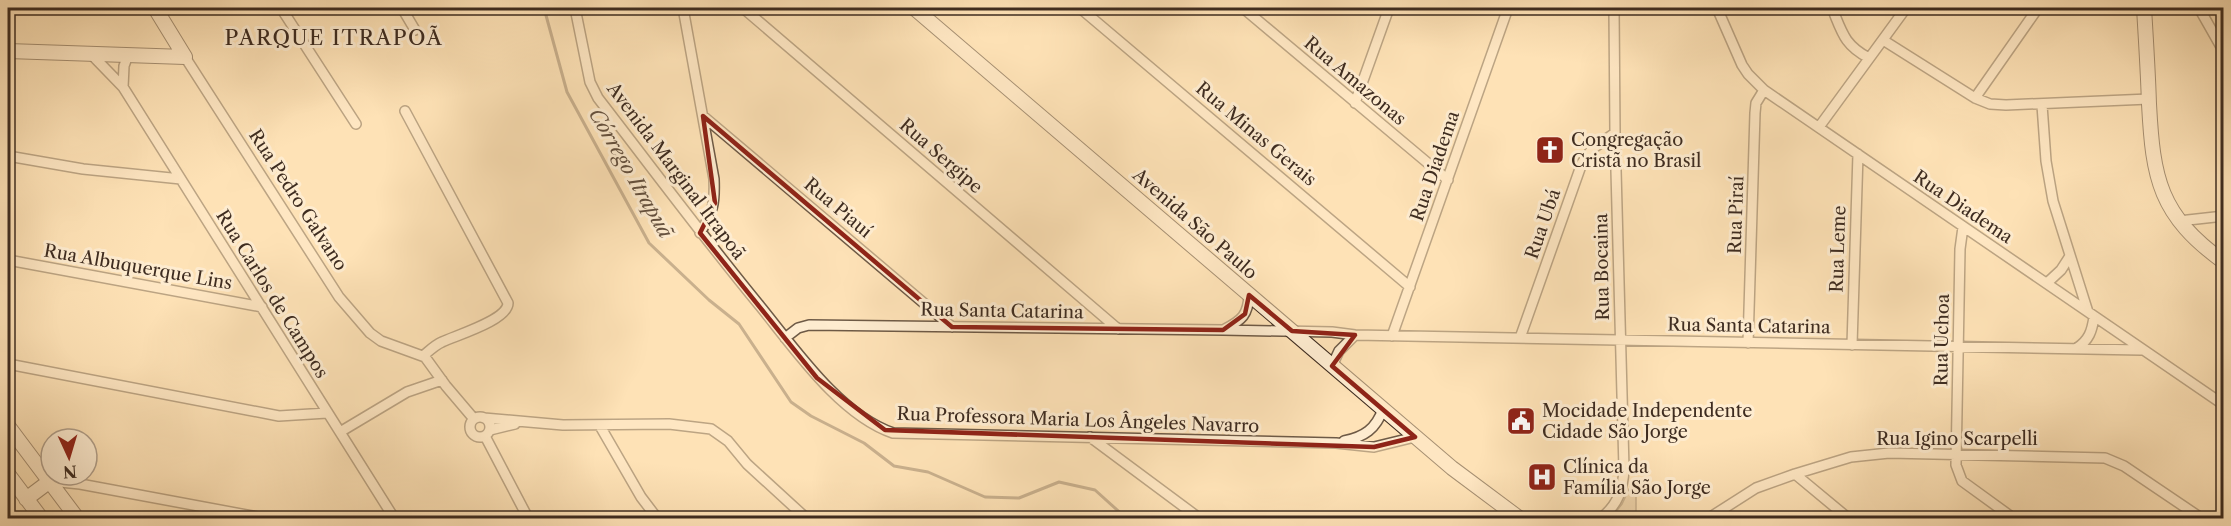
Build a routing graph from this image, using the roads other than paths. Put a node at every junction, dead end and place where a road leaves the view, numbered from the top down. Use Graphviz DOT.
graph roads {
  1 [pos="155,8"];
  2 [pos="281,8"];
  3 [pos="402,8"];
  4 [pos="575,8"];
  5 [pos="683,8"];
  6 [pos="743,8"];
  7 [pos="914,8"];
  8 [pos="1080,8"];
  9 [pos="1243,8"];
  10 [pos="1389,8"];
  11 [pos="1508,8"];
  12 [pos="1614,8"];
  13 [pos="1717,8"];
  14 [pos="1832,8"];
  15 [pos="1906,8"];
  16 [pos="2038,8"];
  17 [pos="2144,8"];
  18 [pos="2199,8"];
  19 [pos="1255,12"];
  20 [pos="415,30"];
  21 [pos="1883,40"];
  22 [pos="8,51"];
  23 [pos="2223,52"];
  24 [pos="91,54"];
  25 [pos="128,55"];
  26 [pos="185,57"];
  27 [pos="1869,58"];
  28 [pos="123,87"];
  29 [pos="1764,90"];
  30 [pos="1975,98"];
  31 [pos="2149,99"];
  32 [pos="1356,103"];
  33 [pos="2042,105"];
  34 [pos="405,111"];
  35 [pos="703,116"];
  36 [pos="356,124"];
  37 [pos="1819,127"];
  38 [pos="1615,133"];
  39 [pos="1858,154"];
  40 [pos="8,156"];
  41 [pos="181,179"];
  42 [pos="1448,180"];
  43 [pos="2223,216"];
  44 [pos="2180,221"];
  45 [pos="1963,226"];
  46 [pos="700,233"];
  47 [pos="2070,256"];
  48 [pos="8,260"];
  49 [pos="2223,262"];
  50 [pos="2047,283"];
  51 [pos="1410,286"];
  52 [pos="1249,295"];
  53 [pos="262,307"];
  54 [pos="2091,315"];
  55 [pos="952,327"];
  56 [pos="1118,329"];
  57 [pos="1223,330"];
  58 [pos="1292,332"];
  59 [pos="1355,335"];
  60 [pos="1392,336"];
  61 [pos="785,338"];
  62 [pos="1521,338"];
  63 [pos="1620,340"];
  64 [pos="1748,343"];
  65 [pos="1852,345"];
  66 [pos="1958,346"];
  67 [pos="2077,348"];
  68 [pos="2141,350"];
  69 [pos="423,356"];
  70 [pos="8,364"];
  71 [pos="1332,366"];
  72 [pos="442,380"];
  73 [pos="2223,405"];
  74 [pos="1383,409"];
  75 [pos="327,413"];
  76 [pos="484,418"];
  77 [pos="474,419"];
  78 [pos="524,422"];
  79 [pos="8,426"];
  80 [pos="600,426"];
  81 [pos="340,432"];
  82 [pos="488,433"];
  83 [pos="1090,437"];
  84 [pos="1415,437"];
  85 [pos="1336,443"];
  86 [pos="1957,454"];
  87 [pos="39,467"];
  88 [pos="1452,468"];
  89 [pos="8,474"];
  90 [pos="1795,474"];
  91 [pos="42,487"];
  92 [pos="54,487"];
  93 [pos="96,487"];
  94 [pos="26,499"];
  95 [pos="1502,518"];
  96 [pos="41,519"];
  97 [pos="77,519"];
  98 [pos="263,519"];
  99 [pos="394,519"];
  100 [pos="528,519"];
  101 [pos="657,519"];
  102 [pos="806,519"];
  103 [pos="1199,519"];
  104 [pos="1519,519"];
  105 [pos="1601,519"];
  106 [pos="1709,519"];
  107 [pos="1848,519"];
  108 [pos="2013,519"];
  109 [pos="2201,519"];
  1 -- 26 [label="main road, Rua Pedro Galvano"];
  2 -- 36 [label="street"];
  3 -- 20 [label="street"];
  4 -- 46 [label="street, Avenida Marginal Itrapoã"];
  5 -- 35 [label="street"];
  6 -- 56 [label="street, Rua Sergipe"];
  7 -- 52 [label="main road, Avenida São Paulo"];
  8 -- 51 [label="street, Rua Minas Gerais"];
  9 -- 19 [label="street, Rua Amazonas"];
  10 -- 32 [label="street"];
  11 -- 42 [label="street, Rua Diadema"];
  12 -- 38 [label="street, Rua Bocaina"];
  13 -- 29 [label="street, Rua Diadema"];
  14 -- 27 [label="street"];
  15 -- 21 [label="street"];
  16 -- 30 [label="street"];
  17 -- 31 [label="main road"];
  18 -- 23 [label="street"];
  19 -- 32 [label="street, Rua Amazonas"];
  21 -- 27 [label="street"];
  21 -- 30 [label="street"];
  22 -- 24 [label="main road"];
  24 -- 25 [label="main road"];
  24 -- 28 [label="street, Rua Carlos de Campos"];
  25 -- 26 [label="main road"];
  25 -- 28 [label="street"];
  26 -- 69 [label="street, Rua Pedro Galvano"];
  27 -- 37 [label="street"];
  28 -- 41 [label="street, Rua Carlos de Campos"];
  29 -- 37 [label="street, Rua Diadema"];
  29 -- 64 [label="street, Rua Piraí"];
  30 -- 33 [label="street"];
  31 -- 33 [label="street"];
  31 -- 44 [label="main road"];
  32 -- 42 [label="street, Rua Amazonas"];
  33 -- 47 [label="street"];
  34 -- 69 [label="street"];
  35 -- 46 [label="street"];
  35 -- 55 [label="street, Rua Piauí"];
  37 -- 39 [label="street, Rua Diadema"];
  38 -- 62 [label="street, Rua Ubá"];
  38 -- 63 [label="street, Rua Bocaina"];
  39 -- 45 [label="street, Rua Diadema"];
  39 -- 65 [label="street, Rua Leme"];
  40 -- 41 [label="street"];
  41 -- 53 [label="street, Rua Carlos de Campos"];
  42 -- 51 [label="street, Rua Diadema"];
  43 -- 44 [label="street"];
  44 -- 49 [label="main road"];
  45 -- 50 [label="street, Rua Diadema"];
  45 -- 66 [label="street, Rua Uchoa"];
  46 -- 61 [label="street, Avenida Marginal Itrapoã"];
  47 -- 50 [label="street"];
  47 -- 54 [label="street"];
  48 -- 53 [label="street, Rua Albuquerque Lins"];
  50 -- 54 [label="street, Rua Diadema"];
  51 -- 60 [label="street, Rua Diadema"];
  52 -- 57 [label="street"];
  52 -- 58 [label="main road, Avenida São Paulo"];
  53 -- 75 [label="street, Rua Carlos de Campos"];
  54 -- 67 [label="street"];
  54 -- 68 [label="street, Rua Diadema"];
  55 -- 56 [label="street, Rua Santa Catarina"];
  55 -- 61 [label="street, Rua Santa Catarina"];
  56 -- 57 [label="street, Rua Santa Catarina"];
  57 -- 58 [label="street, Rua Santa Catarina"];
  58 -- 59 [label="street, Rua Santa Catarina"];
  58 -- 71 [label="main road, Avenida São Paulo"];
  59 -- 60 [label="street, Rua Santa Catarina"];
  59 -- 71 [label="street"];
  60 -- 62 [label="street, Rua Santa Catarina"];
  61 -- 83 [label="street, Rua Professora Maria Los Ângeles Navarro"];
  62 -- 63 [label="street, Rua Santa Catarina"];
  63 -- 64 [label="street, Rua Santa Catarina"];
  63 -- 105 [label="street, Rua Bocaina"];
  64 -- 65 [label="street, Rua Santa Catarina"];
  65 -- 66 [label="street, Rua Santa Catarina"];
  66 -- 67 [label="street, Rua Santa Catarina"];
  66 -- 86 [label="street, Rua Uchoa"];
  67 -- 68 [label="street, Rua Santa Catarina"];
  68 -- 73 [label="street, Rua Diadema"];
  69 -- 72 [label="street"];
  70 -- 75 [label="street"];
  71 -- 74 [label="main road, Avenida São Paulo"];
  72 -- 77 [label="street"];
  72 -- 81 [label="street"];
  74 -- 84 [label="main road, Avenida São Paulo"];
  74 -- 85 [label="street, Rua Professora Maria Los Ângeles Navarro"];
  75 -- 81 [label="street, Rua Carlos de Campos"];
  76 -- 77 [label="street"];
  76 -- 78 [label="street"];
  76 -- 82 [label="street"];
  77 -- 82 [label="street"];
  78 -- 80 [label="street"];
  78 -- 82 [label="street"];
  79 -- 87 [label="main road"];
  80 -- 101 [label="street"];
  80 -- 102 [label="street"];
  81 -- 99 [label="street, Rua Carlos de Campos"];
  82 -- 100 [label="street"];
  83 -- 85 [label="street, Rua Professora Maria Los Ângeles Navarro"];
  83 -- 103 [label="street"];
  84 -- 85 [label="street, Rua Professora Maria Los Ângeles Navarro"];
  84 -- 88 [label="main road, Avenida São Paulo"];
  86 -- 90 [label="street, Rua Igino Scarpelli"];
  86 -- 108 [label="street, Rua Uchoa"];
  86 -- 109 [label="street, Rua Igino Scarpelli"];
  88 -- 95 [label="main road, Avenida São Paulo"];
  88 -- 104 [label="main road, Avenida São Paulo"];
  89 -- 94 [label="main road"];
  90 -- 106 [label="street, Rua Igino Scarpelli"];
  90 -- 107 [label="street"];
  91 -- 94 [label="main road"];
  92 -- 97 [label="main road"];
  93 -- 98 [label="street"];
  94 -- 96 [label="main road"];
}
